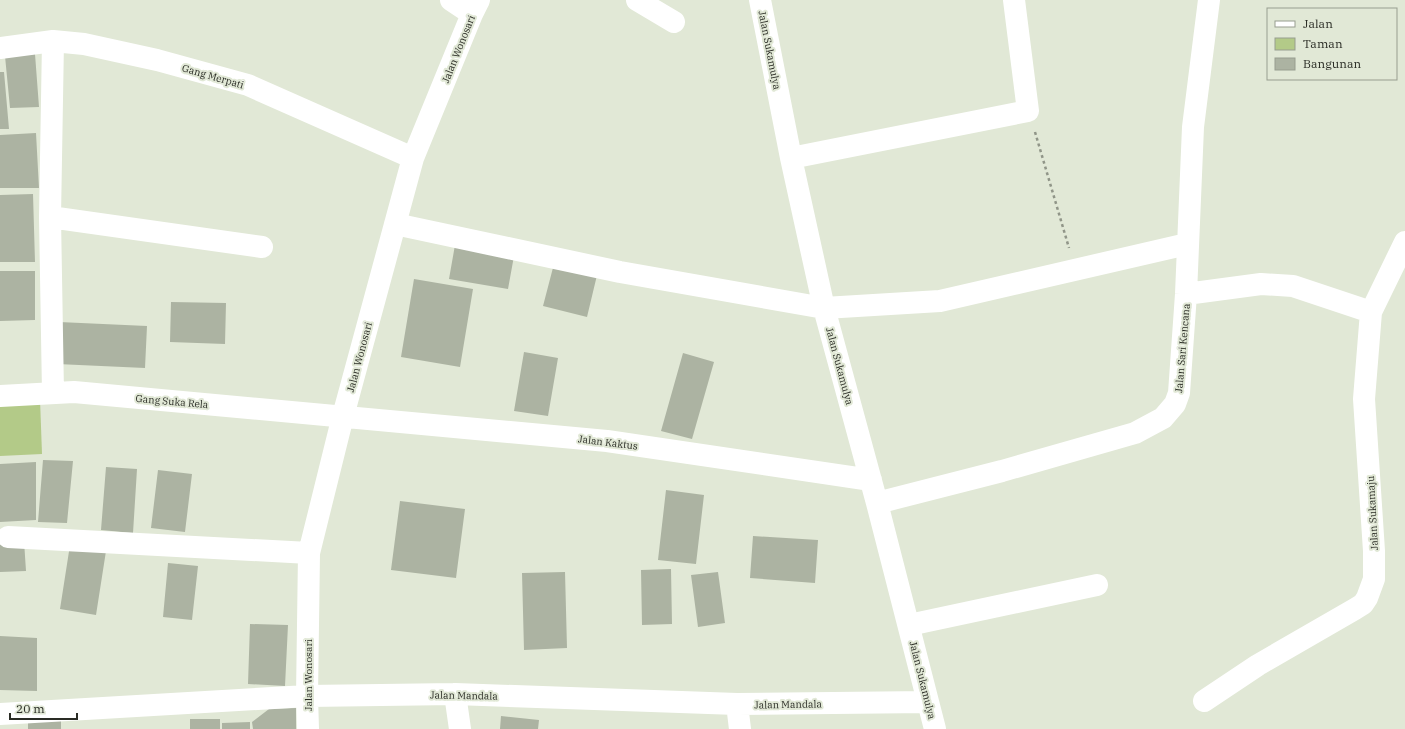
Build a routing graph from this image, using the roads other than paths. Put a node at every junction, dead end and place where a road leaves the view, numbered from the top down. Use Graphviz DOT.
graph roads {
  1 [pos="451,0"];
  2 [pos="637,0"];
  3 [pos="760,0"];
  4 [pos="1014,0"];
  5 [pos="1209,0"];
  6 [pos="476,7"];
  7 [pos="674,22"];
  8 [pos="53,41"];
  9 [pos="0,48"];
  10 [pos="413,158"];
  11 [pos="791,158"];
  12 [pos="50,217"];
  13 [pos="395,224"];
  14 [pos="1405,242"];
  15 [pos="1187,244"];
  16 [pos="262,247"];
  17 [pos="1186,294"];
  18 [pos="824,308"];
  19 [pos="1371,312"];
  20 [pos="53,393"];
  21 [pos="0,396"];
  22 [pos="343,416"];
  23 [pos="872,480"];
  24 [pos="877,503"];
  25 [pos="8,537"];
  26 [pos="309,553"];
  27 [pos="1097,585"];
  28 [pos="909,625"];
  29 [pos="455,694"];
  30 [pos="307,696"];
  31 [pos="1204,701"];
  32 [pos="928,702"];
  33 [pos="737,704"];
  34 [pos="0,714"];
  35 [pos="308,729"];
  36 [pos="460,729"];
  37 [pos="740,729"];
  38 [pos="935,729"];
  1 -- 6 [label="street"];
  2 -- 7 [label="street"];
  3 -- 11 [label="street, Jalan Sukamulya"];
  4 -- 11 [label="street"];
  5 -- 15 [label="street, Jalan Sari Kencana"];
  6 -- 10 [label="street, Jalan Wonosari"];
  8 -- 9 [label="street, Gang Merpati"];
  8 -- 10 [label="street, Gang Merpati"];
  8 -- 12 [label="street"];
  10 -- 13 [label="street, Jalan Wonosari"];
  11 -- 18 [label="street, Jalan Sukamulya"];
  12 -- 16 [label="street"];
  12 -- 20 [label="street"];
  13 -- 18 [label="street"];
  13 -- 22 [label="street, Jalan Wonosari"];
  14 -- 19 [label="street, Jalan Sukamaju"];
  15 -- 17 [label="street, Jalan Sari Kencana"];
  15 -- 18 [label="street"];
  17 -- 19 [label="street"];
  17 -- 24 [label="street, Jalan Sari Kencana"];
  18 -- 23 [label="street, Jalan Sukamulya"];
  19 -- 31 [label="street, Jalan Sukamaju"];
  20 -- 21 [label="street, Gang Suka Rela"];
  20 -- 22 [label="street, Gang Suka Rela"];
  22 -- 23 [label="street, Jalan Kaktus"];
  22 -- 26 [label="street, Jalan Wonosari"];
  23 -- 24 [label="street, Jalan Sukamulya"];
  24 -- 28 [label="street, Jalan Sukamulya"];
  25 -- 26 [label="street"];
  26 -- 30 [label="street, Jalan Wonosari"];
  27 -- 28 [label="street"];
  28 -- 32 [label="street, Jalan Sukamulya"];
  29 -- 30 [label="street, Jalan Mandala"];
  29 -- 33 [label="street, Jalan Mandala"];
  29 -- 36 [label="street"];
  30 -- 34 [label="street, Jalan Mandala"];
  30 -- 35 [label="street, Jalan Wonosari"];
  32 -- 33 [label="street, Jalan Mandala"];
  32 -- 38 [label="street, Jalan Sukamulya"];
  33 -- 37 [label="street"];
}
